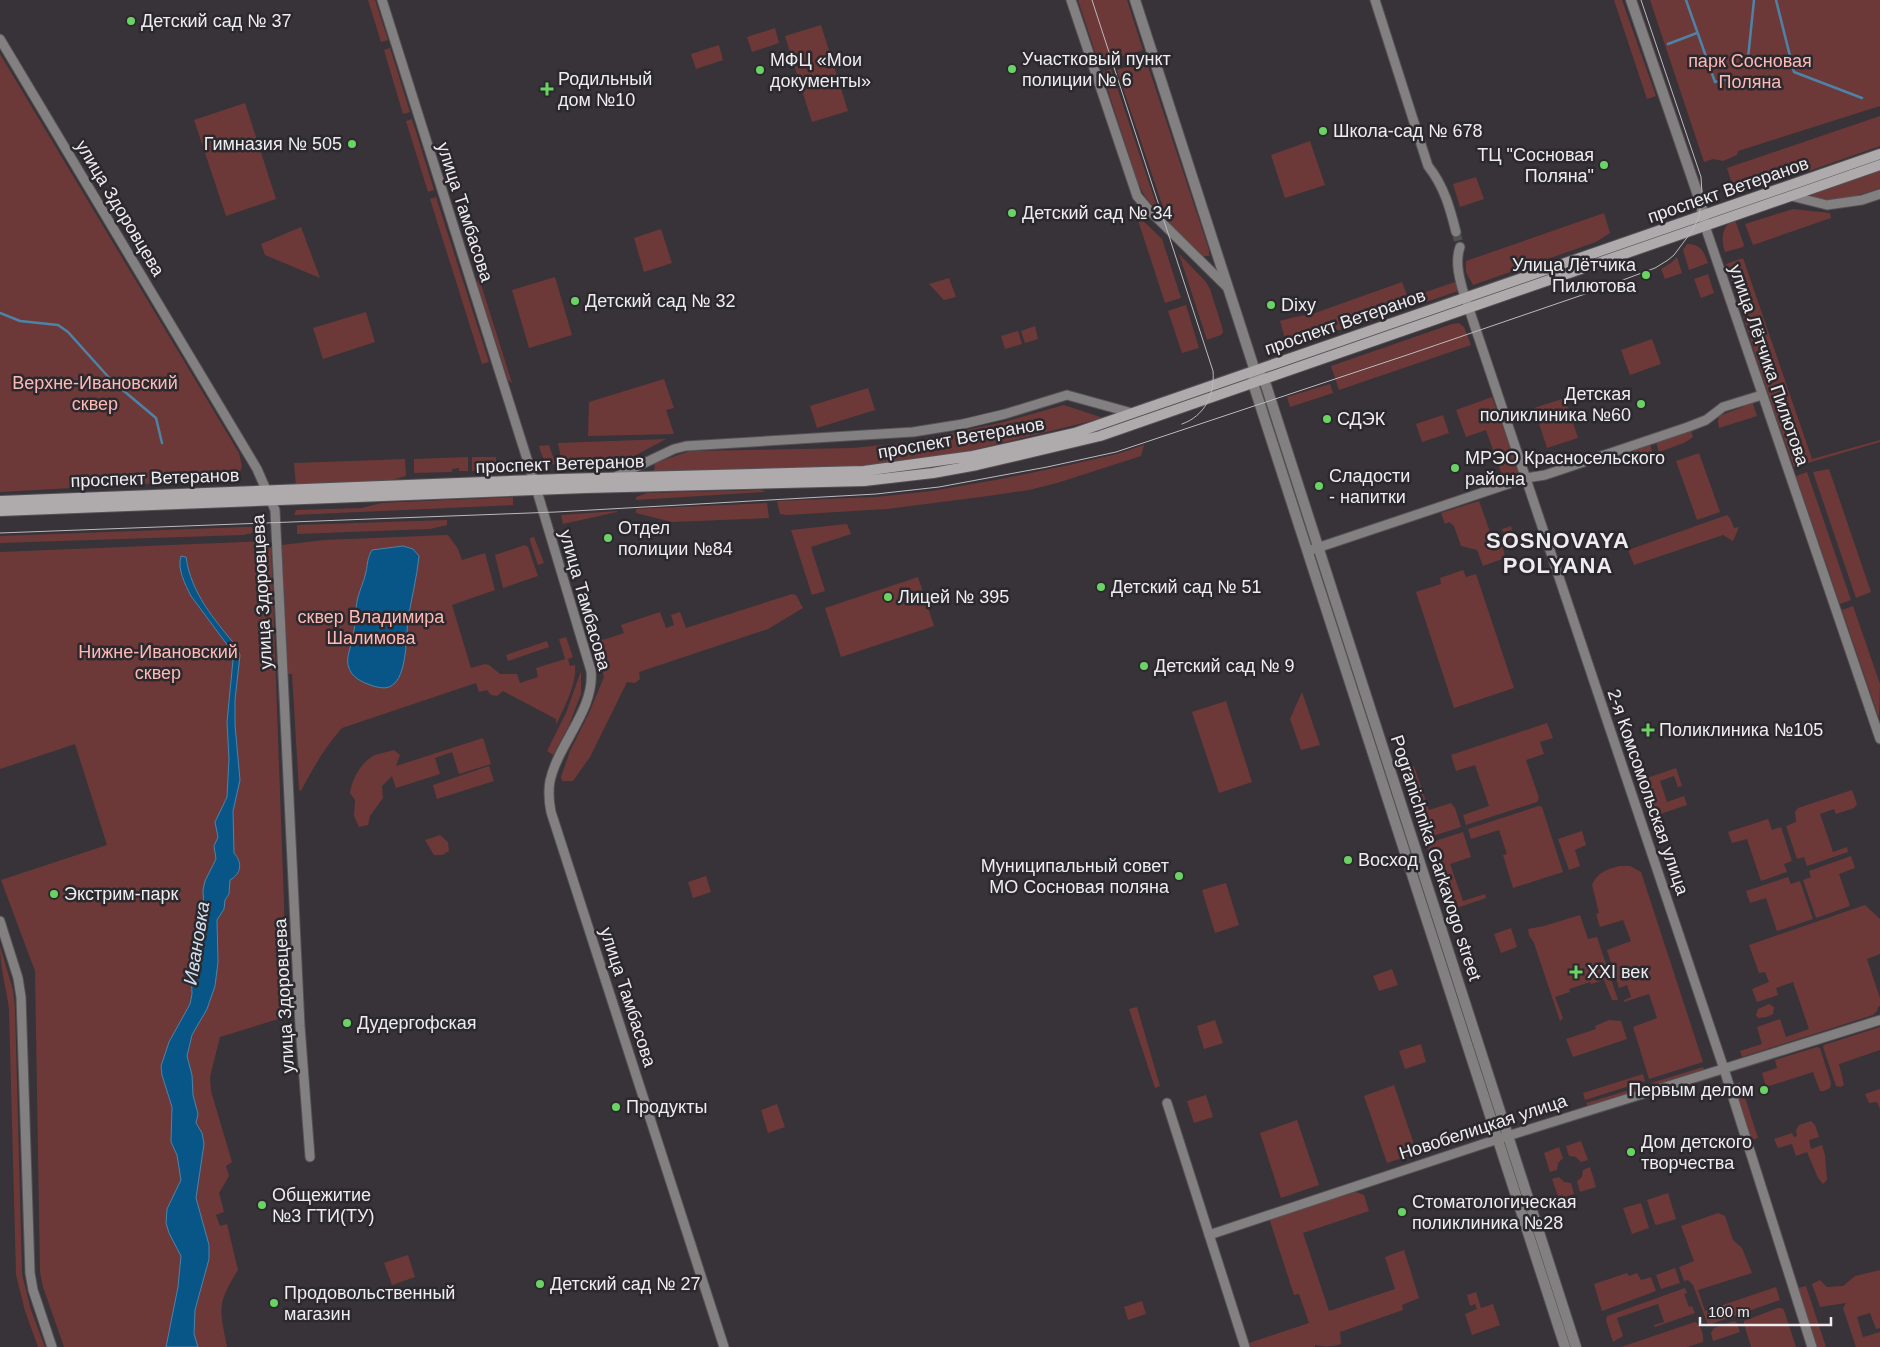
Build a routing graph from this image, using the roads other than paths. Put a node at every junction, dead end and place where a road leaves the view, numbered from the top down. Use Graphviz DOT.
graph roads {
  1 [pos="382,0"];
  2 [pos="1071,0"];
  3 [pos="1136,0"];
  4 [pos="1375,0"];
  5 [pos="1631,0"];
  6 [pos="0,39"];
  7 [pos="1880,154"];
  8 [pos="1880,165"];
  9 [pos="1880,194"];
  10 [pos="1791,196"];
  11 [pos="1704,221"];
  12 [pos="1456,232"];
  13 [pos="1460,247"];
  14 [pos="1228,288"];
  15 [pos="1467,303"];
  16 [pos="1255,370"];
  17 [pos="1264,379"];
  18 [pos="1253,383"];
  19 [pos="1762,395"];
  20 [pos="1132,413"];
  21 [pos="614,478"];
  22 [pos="1526,478"];
  23 [pos="535,486"];
  24 [pos="267,490"];
  25 [pos="0,501"];
  26 [pos="272,501"];
  27 [pos="0,511"];
  28 [pos="1319,547"];
  29 [pos="1308,551"];
  30 [pos="1880,739"];
  31 [pos="0,921"];
  32 [pos="1880,1020"];
  33 [pos="1724,1069"];
  34 [pos="1167,1103"];
  35 [pos="1503,1137"];
  36 [pos="310,1157"];
  37 [pos="1209,1235"];
  38 [pos="52,1347"];
  39 [pos="724,1347"];
  40 [pos="1245,1347"];
  41 [pos="1565,1347"];
  42 [pos="1576,1347"];
  43 [pos="1812,1347"];
  1 -- 23 [label="street, улица Тамбасова"];
  2 -- 14 [label="street"];
  3 -- 14 [label="street"];
  4 -- 12 [label="street"];
  5 -- 11 [label="street, улица Лётчика Пилютова"];
  6 -- 24 [label="street, улица Здоровцева"];
  7 -- 11 [label="main road, проспект Ветеранов"];
  8 -- 10 [label="main road, проспект Ветеранов"];
  9 -- 10 [label="street"];
  10 -- 11 [label="main road, проспект Ветеранов"];
  11 -- 15 [label="main road, проспект Ветеранов"];
  11 -- 19 [label="street, улица Лётчика Пилютова"];
  13 -- 15 [label="street, 2-я Комсомольская улица"];
  14 -- 16 [label="street"];
  15 -- 16 [label="main road, проспект Ветеранов"];
  15 -- 17 [label="main road, проспект Ветеранов"];
  15 -- 22 [label="street, 2-я Комсомольская улица"];
  16 -- 17 [label="street"];
  16 -- 18 [label="street"];
  16 -- 20 [label="main road, проспект Ветеранов"];
  17 -- 18 [label="main road, проспект Ветеранов"];
  17 -- 28 [label="street, Pogranichnika Garkavogo street"];
  18 -- 23 [label="main road, проспект Ветеранов"];
  18 -- 29 [label="street, Pogranichnika Garkavogo street"];
  19 -- 22 [label="street"];
  19 -- 30 [label="street, улица Лётчика Пилютова"];
  20 -- 21 [label="main road, проспект Ветеранов"];
  20 -- 21 [label="street"];
  21 -- 23 [label="main road, проспект Ветеранов"];
  22 -- 28 [label="street"];
  22 -- 33 [label="street, 2-я Комсомольская улица"];
  23 -- 24 [label="main road, проспект Ветеранов"];
  23 -- 26 [label="main road, проспект Ветеранов"];
  23 -- 39 [label="street, улица Тамбасова"];
  24 -- 25 [label="main road, проспект Ветеранов"];
  24 -- 26 [label="street, улица Здоровцева"];
  26 -- 27 [label="main road, проспект Ветеранов"];
  26 -- 36 [label="street, улица Здоровцева"];
  28 -- 29 [label="street"];
  28 -- 35 [label="street, Pogranichnika Garkavogo street"];
  29 -- 35 [label="street, Pogranichnika Garkavogo street"];
  31 -- 38 [label="street"];
  32 -- 33 [label="street, Новобелицкая улица"];
  33 -- 35 [label="street, Новобелицкая улица"];
  33 -- 43 [label="street, 2-я Комсомольская улица"];
  34 -- 37 [label="street"];
  35 -- 37 [label="street, Новобелицкая улица"];
  35 -- 41 [label="street, Pogranichnika Garkavogo street"];
  35 -- 42 [label="street, Pogranichnika Garkavogo street"];
  37 -- 40 [label="street"];
}
